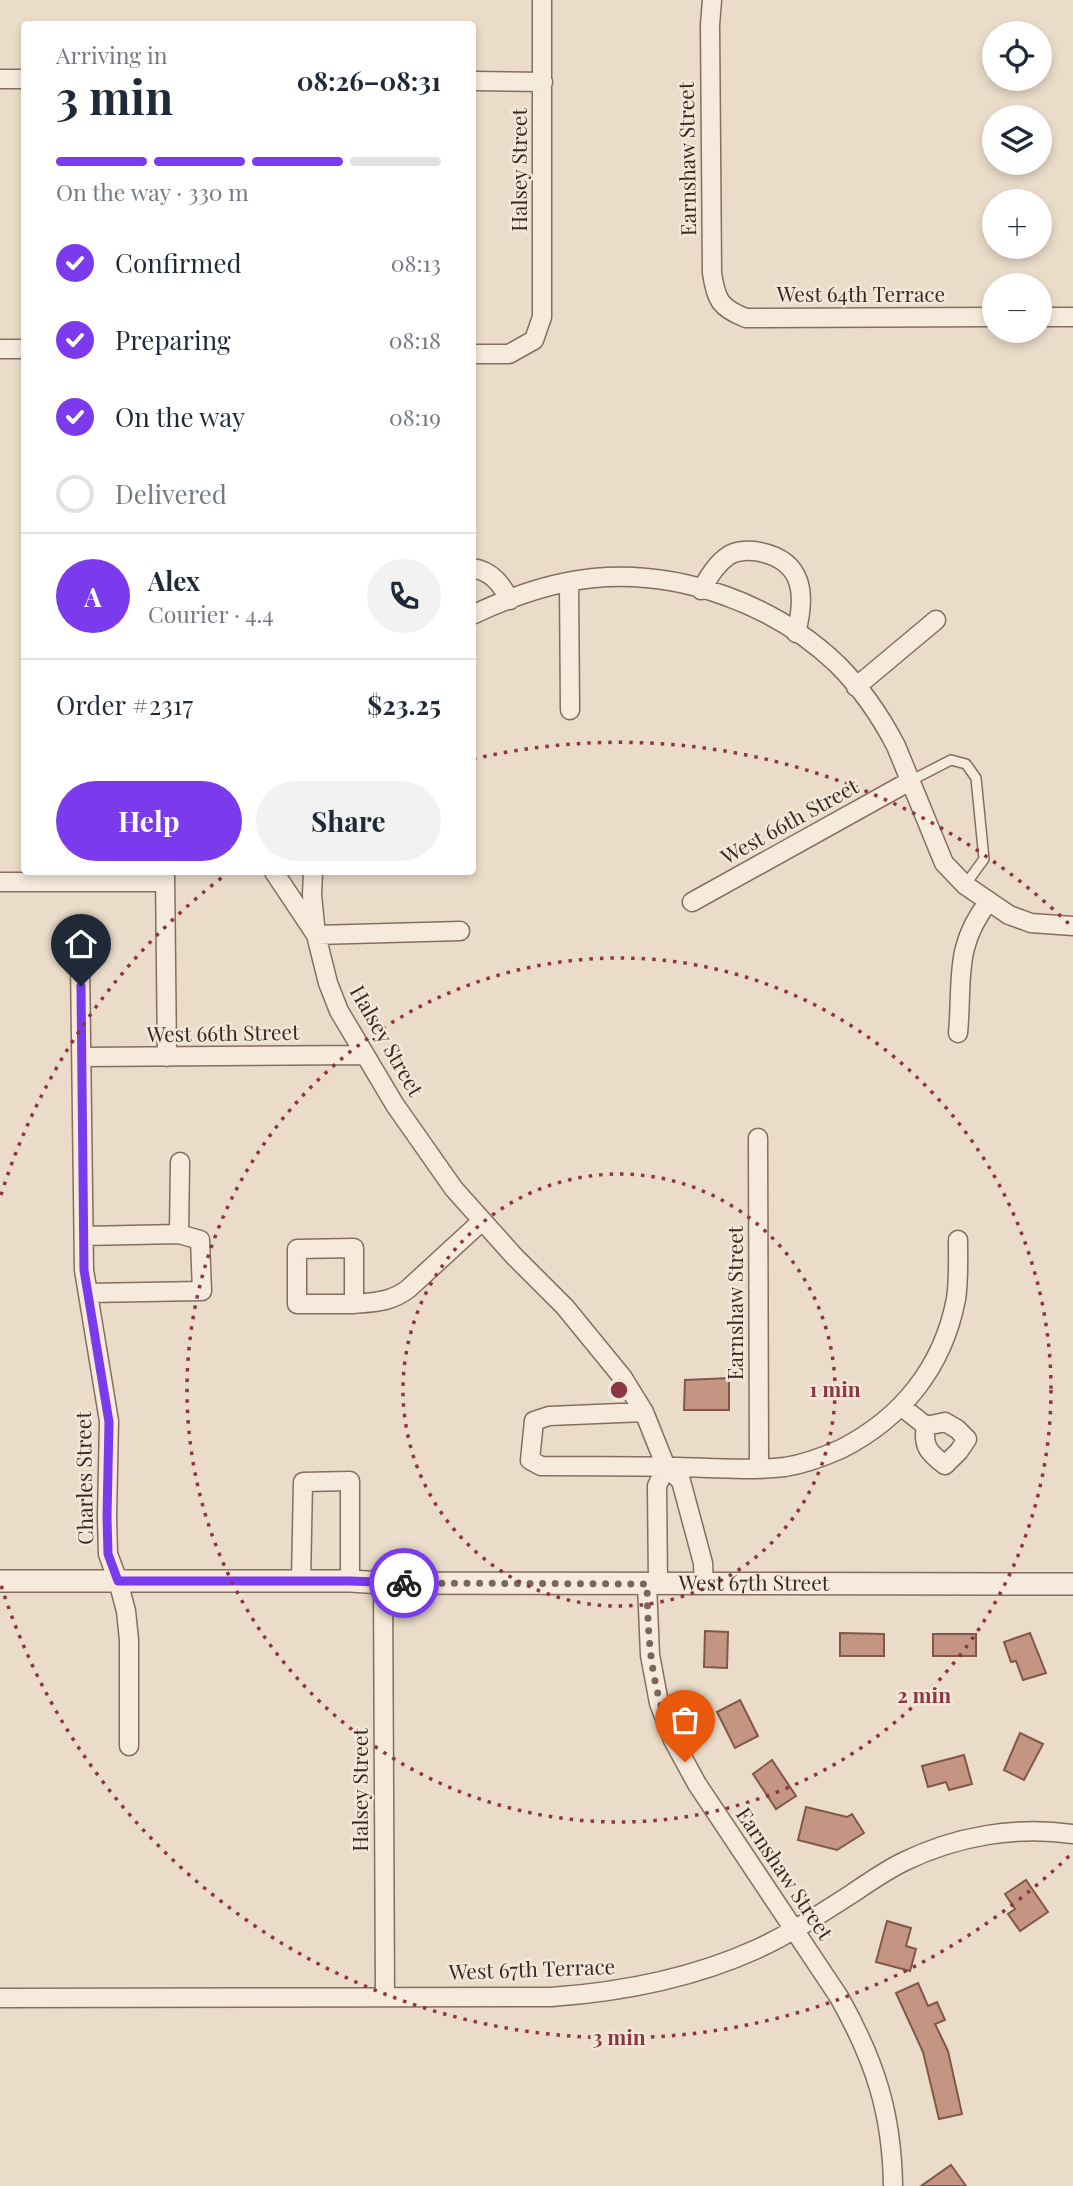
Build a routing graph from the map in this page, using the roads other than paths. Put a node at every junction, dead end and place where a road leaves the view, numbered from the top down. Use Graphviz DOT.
graph roads {
  1 [pos="542,0"];
  2 [pos="712,0"];
  3 [pos="0,79"];
  4 [pos="21,79"];
  5 [pos="476,81"];
  6 [pos="543,82"];
  7 [pos="730,312"];
  8 [pos="982,317"];
  9 [pos="1052,317"];
  10 [pos="1073,317"];
  11 [pos="0,349"];
  12 [pos="21,349"];
  13 [pos="476,354"];
  14 [pos="476,568"];
  15 [pos="569,583"];
  16 [pos="701,590"];
  17 [pos="510,600"];
  18 [pos="476,613"];
  19 [pos="936,620"];
  20 [pos="796,633"];
  21 [pos="856,687"];
  22 [pos="570,710"];
  23 [pos="910,781"];
  24 [pos="276,875"];
  25 [pos="313,875"];
  26 [pos="165,877"];
  27 [pos="1,882"];
  28 [pos="965,885"];
  29 [pos="989,901"];
  30 [pos="692,902"];
  31 [pos="1073,926"];
  32 [pos="460,931"];
  33 [pos="316,934"];
  34 [pos="80,962"];
  35 [pos="958,1033"];
  36 [pos="364,1055"];
  37 [pos="82,1057"];
  38 [pos="166,1057"];
  39 [pos="758,1138"];
  40 [pos="180,1162"];
  41 [pos="482,1221"];
  42 [pos="179,1234"];
  43 [pos="84,1236"];
  44 [pos="958,1240"];
  45 [pos="88,1293"];
  46 [pos="354,1304"];
  47 [pos="902,1406"];
  48 [pos="644,1412"];
  49 [pos="926,1426"];
  50 [pos="666,1467"];
  51 [pos="759,1468"];
  52 [pos="0,1581"];
  53 [pos="118,1581"];
  54 [pos="301,1581"];
  55 [pos="350,1581"];
  56 [pos="383,1583"];
  57 [pos="653,1583"];
  58 [pos="704,1584"];
  59 [pos="1073,1584"];
  60 [pos="129,1746"];
  61 [pos="1073,1833"];
  62 [pos="793,1930"];
  63 [pos="385,1997"];
  64 [pos="0,1998"];
  65 [pos="893,2186"];
  1 -- 6 [label="street, Halsey Street"];
  2 -- 7 [label="street, Earnshaw Street"];
  3 -- 4 [label="street"];
  5 -- 6 [label="street"];
  6 -- 13 [label="street, Halsey Street"];
  7 -- 8 [label="street, West 64th Terrace"];
  9 -- 10 [label="street"];
  11 -- 12 [label="street"];
  14 -- 17 [label="street"];
  15 -- 16 [label="street"];
  15 -- 17 [label="street"];
  15 -- 22 [label="street"];
  16 -- 20 [label="street"];
  16 -- 20 [label="street"];
  17 -- 18 [label="street"];
  19 -- 21 [label="street"];
  20 -- 21 [label="street"];
  21 -- 23 [label="street"];
  23 -- 28 [label="street"];
  23 -- 28 [label="lane"];
  23 -- 30 [label="street, West 66th Street"];
  24 -- 33 [label="street, Halsey Street"];
  25 -- 33 [label="street"];
  26 -- 27 [label="street"];
  26 -- 38 [label="street"];
  28 -- 29 [label="street"];
  29 -- 31 [label="street"];
  29 -- 35 [label="street"];
  32 -- 33 [label="street"];
  33 -- 36 [label="street, Halsey Street"];
  34 -- 37 [label="street, Charles Street"];
  36 -- 38 [label="street, West 66th Street"];
  36 -- 41 [label="street, Halsey Street"];
  37 -- 38 [label="street, West 66th Street"];
  37 -- 43 [label="street, Charles Street"];
  39 -- 51 [label="street, Earnshaw Street"];
  40 -- 42 [label="street"];
  41 -- 46 [label="street"];
  41 -- 48 [label="street, Halsey Street"];
  42 -- 43 [label="street"];
  42 -- 45 [label="street"];
  43 -- 45 [label="street, Charles Street"];
  44 -- 47 [label="street"];
  45 -- 53 [label="street, Charles Street"];
  46 -- 46 [label="street"];
  47 -- 49 [label="street"];
  47 -- 51 [label="street"];
  48 -- 50 [label="street, Halsey Street"];
  48 -- 50 [label="street"];
  50 -- 51 [label="street"];
  50 -- 57 [label="street"];
  50 -- 58 [label="street, Halsey Street"];
  52 -- 53 [label="street, West 67th Street"];
  53 -- 54 [label="street, West 67th Street"];
  53 -- 60 [label="street, Charles Street"];
  54 -- 55 [label="street, West 67th Street"];
  54 -- 55 [label="street"];
  55 -- 56 [label="street, West 67th Street"];
  56 -- 57 [label="street, West 67th Street"];
  56 -- 63 [label="street, Halsey Street"];
  57 -- 58 [label="street, West 67th Street"];
  57 -- 62 [label="street, Earnshaw Street"];
  58 -- 59 [label="street, West 67th Street"];
  61 -- 62 [label="street, West 67th Terrace"];
  62 -- 63 [label="street, West 67th Terrace"];
  62 -- 65 [label="street, Earnshaw Street"];
  63 -- 64 [label="street, West 67th Terrace"];
}
